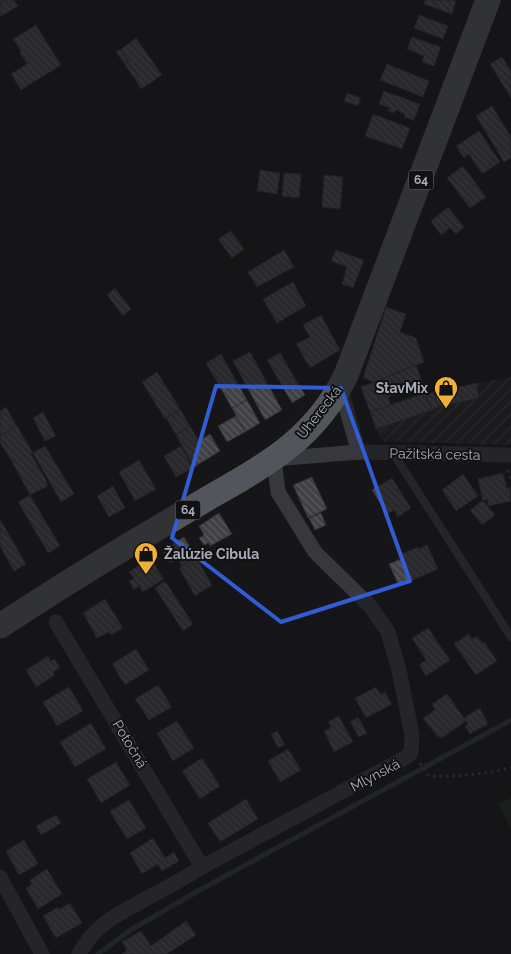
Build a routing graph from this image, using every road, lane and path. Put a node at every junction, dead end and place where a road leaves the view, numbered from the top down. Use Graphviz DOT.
graph roads {
  1 [pos="488,0"];
  2 [pos="340,387"];
  3 [pos="359,452"];
  4 [pos="393,453"];
  5 [pos="511,455"];
  6 [pos="274,459"];
  7 [pos="56,622"];
  8 [pos="0,626"];
  9 [pos="511,637"];
  10 [pos="418,761"];
  11 [pos="511,768"];
  12 [pos="202,867"];
  13 [pos="0,877"];
  14 [pos="42,954"];
  15 [pos="79,954"];
  1 -- 2 [label="main road, Uherecká / 64"];
  2 -- 3 [label="street"];
  2 -- 6 [label="main road, Uherecká / 64"];
  3 -- 4 [label="street, Pažitská cesta"];
  3 -- 6 [label="street, Pažitská cesta"];
  4 -- 5 [label="street, Pažitská cesta"];
  4 -- 9 [label="lane"];
  6 -- 8 [label="main road, Uherecká / 64"];
  6 -- 12 [label="street, Mlynská"];
  7 -- 12 [label="street, Potočná"];
  10 -- 11 [label="path"];
  12 -- 15 [label="street, Mlynská"];
  13 -- 14 [label="street"];
}
